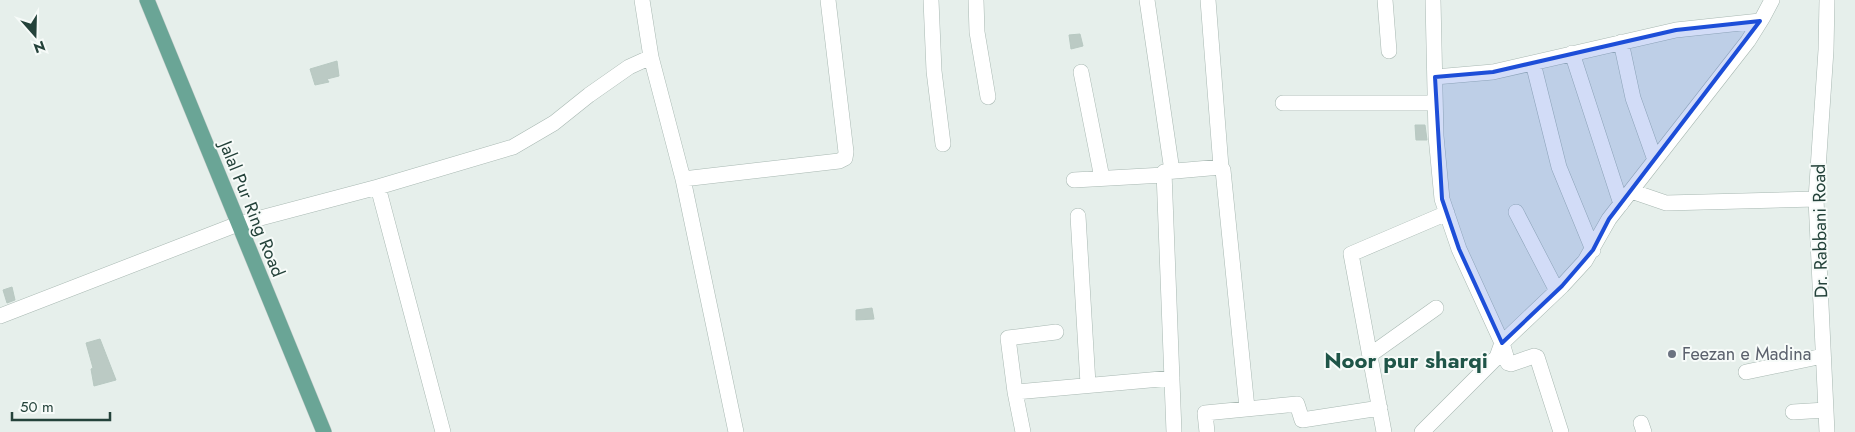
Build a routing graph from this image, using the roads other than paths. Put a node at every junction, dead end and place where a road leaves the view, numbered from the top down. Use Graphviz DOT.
graph roads {
  1 [pos="147,0"];
  2 [pos="642,0"];
  3 [pos="828,0"];
  4 [pos="931,0"];
  5 [pos="976,0"];
  6 [pos="1147,0"];
  7 [pos="1208,0"];
  8 [pos="1385,0"];
  9 [pos="1433,0"];
  10 [pos="1772,0"];
  11 [pos="1826,0"];
  12 [pos="1760,22"];
  13 [pos="1621,42"];
  14 [pos="1389,50"];
  15 [pos="1572,53"];
  16 [pos="651,57"];
  17 [pos="1533,63"];
  18 [pos="1081,72"];
  19 [pos="1435,77"];
  20 [pos="988,97"];
  21 [pos="1283,103"];
  22 [pos="1436,103"];
  23 [pos="943,144"];
  24 [pos="1655,160"];
  25 [pos="1222,167"];
  26 [pos="1168,173"];
  27 [pos="1102,178"];
  28 [pos="683,179"];
  29 [pos="1074,180"];
  30 [pos="378,188"];
  31 [pos="1630,191"];
  32 [pos="1816,199"];
  33 [pos="1621,204"];
  34 [pos="1516,212"];
  35 [pos="1447,213"];
  36 [pos="1078,216"];
  37 [pos="238,224"];
  38 [pos="1592,250"];
  39 [pos="1556,291"];
  40 [pos="1436,308"];
  41 [pos="0,316"];
  42 [pos="1056,332"];
  43 [pos="1502,343"];
  44 [pos="1370,355"];
  45 [pos="1823,356"];
  46 [pos="1746,372"];
  47 [pos="1172,378"];
  48 [pos="1088,384"];
  49 [pos="1015,392"];
  50 [pos="1247,408"];
  51 [pos="1380,408"];
  52 [pos="1826,410"];
  53 [pos="1793,412"];
  54 [pos="324,432"];
  55 [pos="443,432"];
  56 [pos="736,432"];
  57 [pos="1023,432"];
  58 [pos="1174,432"];
  59 [pos="1207,432"];
  60 [pos="1384,432"];
  61 [pos="1422,432"];
  62 [pos="1561,432"];
  63 [pos="1827,432"];
  1 -- 37 [label="main road, Jalal Pur Ring Road"];
  2 -- 16 [label="street"];
  3 -- 28 [label="street"];
  4 -- 23 [label="street"];
  5 -- 20 [label="street"];
  6 -- 26 [label="street"];
  7 -- 25 [label="street"];
  8 -- 14 [label="street"];
  9 -- 19 [label="street"];
  10 -- 12 [label="street"];
  11 -- 32 [label="street, Dr. Rabbani Road"];
  12 -- 13 [label="street"];
  12 -- 24 [label="street"];
  13 -- 15 [label="street"];
  13 -- 24 [label="street"];
  15 -- 17 [label="street"];
  15 -- 33 [label="street"];
  16 -- 28 [label="street"];
  16 -- 30 [label="street"];
  17 -- 19 [label="street"];
  17 -- 38 [label="street"];
  18 -- 27 [label="street"];
  19 -- 22 [label="street"];
  21 -- 22 [label="street"];
  22 -- 35 [label="street"];
  24 -- 31 [label="street"];
  25 -- 26 [label="street"];
  25 -- 50 [label="street"];
  26 -- 27 [label="street"];
  26 -- 47 [label="street"];
  27 -- 29 [label="street"];
  28 -- 56 [label="street"];
  30 -- 37 [label="street"];
  30 -- 55 [label="street"];
  31 -- 32 [label="street"];
  31 -- 33 [label="street"];
  32 -- 45 [label="street, Dr. Rabbani Road"];
  33 -- 38 [label="street"];
  34 -- 39 [label="street"];
  35 -- 43 [label="street"];
  35 -- 44 [label="street"];
  36 -- 48 [label="street"];
  37 -- 41 [label="street"];
  37 -- 54 [label="main road, Jalal Pur Ring Road"];
  38 -- 39 [label="street"];
  39 -- 43 [label="street"];
  40 -- 44 [label="street"];
  42 -- 49 [label="street"];
  43 -- 61 [label="street"];
  43 -- 62 [label="street"];
  44 -- 51 [label="street"];
  45 -- 46 [label="street"];
  45 -- 52 [label="street, Dr. Rabbani Road"];
  47 -- 48 [label="street"];
  47 -- 58 [label="street"];
  48 -- 49 [label="street"];
  49 -- 57 [label="street"];
  50 -- 51 [label="street"];
  50 -- 59 [label="street"];
  51 -- 60 [label="street"];
  52 -- 53 [label="street"];
  52 -- 63 [label="street, Dr. Rabbani Road"];
}
